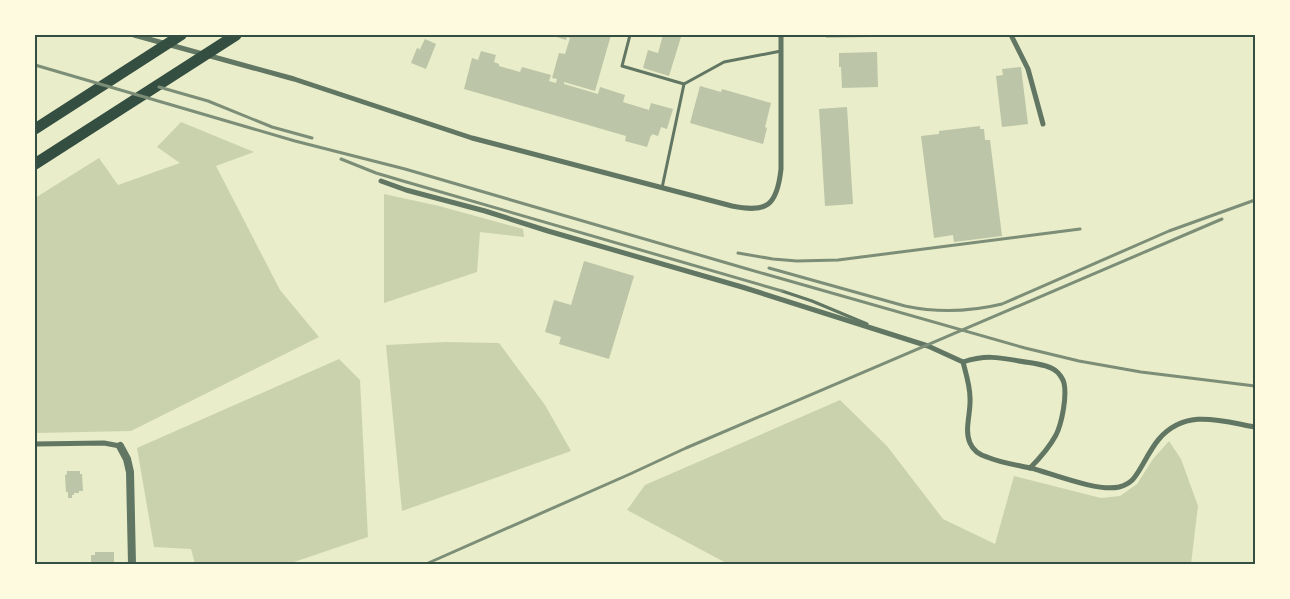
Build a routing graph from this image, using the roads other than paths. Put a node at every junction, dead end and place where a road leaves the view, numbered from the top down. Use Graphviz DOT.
graph roads {
  1 [pos="134,35"];
  2 [pos="181,35"];
  3 [pos="236,35"];
  4 [pos="630,35"];
  5 [pos="781,35"];
  6 [pos="1011,35"];
  7 [pos="781,51"];
  8 [pos="684,84"];
  9 [pos="1043,124"];
  10 [pos="35,129"];
  11 [pos="35,164"];
  12 [pos="381,182"];
  13 [pos="662,188"];
  14 [pos="782,291"];
  15 [pos="884,331"];
  16 [pos="963,362"];
  17 [pos="1255,427"];
  18 [pos="35,444"];
  19 [pos="120,446"];
  20 [pos="1030,468"];
  21 [pos="132,564"];
  1 -- 13 [label="street"];
  2 -- 10 [label="highway"];
  3 -- 11 [label="highway"];
  4 -- 8 [label="lane"];
  5 -- 7 [label="street"];
  6 -- 9 [label="street"];
  7 -- 8 [label="lane"];
  7 -- 13 [label="street"];
  8 -- 13 [label="lane"];
  12 -- 15 [label="street"];
  14 -- 15 [label="lane"];
  15 -- 16 [label="street"];
  16 -- 20 [label="street"];
  16 -- 20 [label="street"];
  17 -- 20 [label="street"];
  18 -- 19 [label="street"];
  19 -- 21 [label="street"];
}
